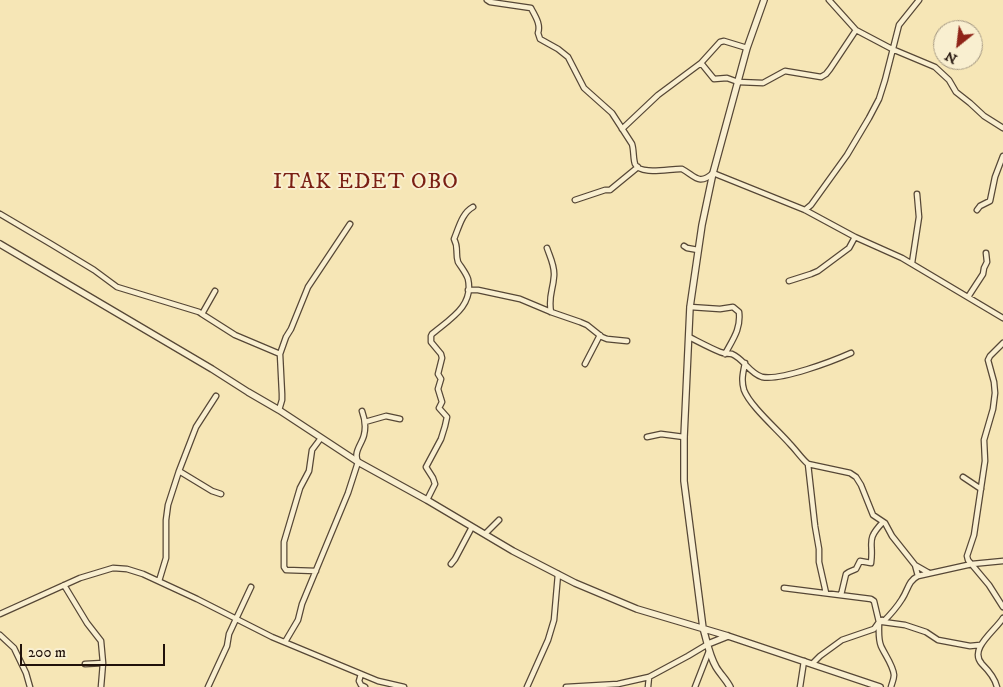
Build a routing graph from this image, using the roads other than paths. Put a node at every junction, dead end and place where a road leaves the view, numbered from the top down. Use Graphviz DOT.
graph roads {
  1 [pos="487,0"];
  2 [pos="764,0"];
  3 [pos="829,0"];
  4 [pos="919,0"];
  5 [pos="856,30"];
  6 [pos="747,48"];
  7 [pos="892,49"];
  8 [pos="701,63"];
  9 [pos="738,82"];
  10 [pos="1003,128"];
  11 [pos="622,129"];
  12 [pos="1003,156"];
  13 [pos="638,167"];
  14 [pos="713,173"];
  15 [pos="917,194"];
  16 [pos="576,200"];
  17 [pos="474,207"];
  18 [pos="805,210"];
  19 [pos="977,210"];
  20 [pos="0,214"];
  21 [pos="350,224"];
  22 [pos="855,237"];
  23 [pos="0,244"];
  24 [pos="684,246"];
  25 [pos="547,248"];
  26 [pos="698,250"];
  27 [pos="986,253"];
  28 [pos="912,263"];
  29 [pos="789,281"];
  30 [pos="468,290"];
  31 [pos="215,291"];
  32 [pos="968,297"];
  33 [pos="690,307"];
  34 [pos="551,312"];
  35 [pos="202,314"];
  36 [pos="1003,318"];
  37 [pos="600,335"];
  38 [pos="689,337"];
  39 [pos="627,341"];
  40 [pos="1003,344"];
  41 [pos="851,353"];
  42 [pos="280,354"];
  43 [pos="725,354"];
  44 [pos="585,364"];
  45 [pos="745,364"];
  46 [pos="216,396"];
  47 [pos="279,410"];
  48 [pos="362,411"];
  49 [pos="400,419"];
  50 [pos="365,422"];
  51 [pos="647,437"];
  52 [pos="684,437"];
  53 [pos="321,438"];
  54 [pos="358,462"];
  55 [pos="808,464"];
  56 [pos="179,471"];
  57 [pos="962,477"];
  58 [pos="981,489"];
  59 [pos="221,494"];
  60 [pos="427,500"];
  61 [pos="499,520"];
  62 [pos="883,522"];
  63 [pos="472,527"];
  64 [pos="485,534"];
  65 [pos="1003,561"];
  66 [pos="451,564"];
  67 [pos="972,564"];
  68 [pos="915,565"];
  69 [pos="316,571"];
  70 [pos="558,574"];
  71 [pos="929,574"];
  72 [pos="918,576"];
  73 [pos="159,581"];
  74 [pos="64,586"];
  75 [pos="251,587"];
  76 [pos="784,588"];
  77 [pos="826,593"];
  78 [pos="841,595"];
  79 [pos="1003,607"];
  80 [pos="0,614"];
  81 [pos="1003,618"];
  82 [pos="237,619"];
  83 [pos="881,622"];
  84 [pos="703,628"];
  85 [pos="0,635"];
  86 [pos="728,636"];
  87 [pos="285,642"];
  88 [pos="708,644"];
  89 [pos="978,646"];
  90 [pos="709,651"];
  91 [pos="804,661"];
  92 [pos="103,663"];
  93 [pos="85,664"];
  94 [pos="812,664"];
  95 [pos="362,674"];
  96 [pos="648,677"];
  97 [pos="30,687"];
  98 [pos="101,687"];
  99 [pos="208,687"];
  100 [pos="365,687"];
  101 [pos="404,687"];
  102 [pos="527,687"];
  103 [pos="566,687"];
  104 [pos="576,687"];
  105 [pos="648,687"];
  106 [pos="695,687"];
  107 [pos="730,687"];
  108 [pos="800,687"];
  109 [pos="880,687"];
  110 [pos="891,687"];
  111 [pos="997,687"];
  1 -- 11 [label="street"];
  2 -- 6 [label="street"];
  3 -- 5 [label="street"];
  4 -- 7 [label="street"];
  5 -- 7 [label="street"];
  5 -- 9 [label="street"];
  6 -- 8 [label="street"];
  6 -- 9 [label="street"];
  7 -- 10 [label="street"];
  7 -- 18 [label="street"];
  8 -- 9 [label="street"];
  8 -- 11 [label="street"];
  9 -- 14 [label="street"];
  11 -- 13 [label="street"];
  12 -- 19 [label="street"];
  13 -- 14 [label="street"];
  13 -- 16 [label="street"];
  14 -- 18 [label="street"];
  14 -- 26 [label="street"];
  15 -- 28 [label="street"];
  17 -- 30 [label="street"];
  18 -- 22 [label="street"];
  20 -- 35 [label="street"];
  21 -- 42 [label="street"];
  22 -- 28 [label="street"];
  22 -- 29 [label="street"];
  23 -- 47 [label="street"];
  24 -- 26 [label="street"];
  25 -- 34 [label="street"];
  26 -- 33 [label="street"];
  27 -- 32 [label="street"];
  28 -- 32 [label="street"];
  30 -- 34 [label="street"];
  30 -- 60 [label="street"];
  31 -- 35 [label="street"];
  32 -- 36 [label="street"];
  33 -- 38 [label="street"];
  33 -- 43 [label="street"];
  34 -- 37 [label="street"];
  35 -- 42 [label="street"];
  37 -- 39 [label="street"];
  37 -- 44 [label="street"];
  38 -- 43 [label="street"];
  38 -- 52 [label="street"];
  40 -- 58 [label="street"];
  41 -- 45 [label="street"];
  42 -- 47 [label="street"];
  43 -- 45 [label="street"];
  45 -- 55 [label="street"];
  46 -- 56 [label="street"];
  47 -- 53 [label="street"];
  48 -- 50 [label="street"];
  49 -- 50 [label="street"];
  50 -- 54 [label="street"];
  51 -- 52 [label="street"];
  52 -- 84 [label="street"];
  53 -- 54 [label="street"];
  53 -- 69 [label="street"];
  54 -- 60 [label="street"];
  54 -- 69 [label="street"];
  55 -- 62 [label="street"];
  55 -- 77 [label="street"];
  56 -- 59 [label="street"];
  56 -- 73 [label="street"];
  57 -- 58 [label="street"];
  58 -- 67 [label="street"];
  60 -- 63 [label="street"];
  61 -- 64 [label="street"];
  62 -- 68 [label="street"];
  62 -- 78 [label="street"];
  63 -- 64 [label="street"];
  63 -- 66 [label="street"];
  64 -- 70 [label="street"];
  65 -- 67 [label="street"];
  67 -- 71 [label="street"];
  67 -- 79 [label="street"];
  68 -- 71 [label="street"];
  68 -- 72 [label="street"];
  69 -- 87 [label="street"];
  70 -- 84 [label="street"];
  70 -- 102 [label="street"];
  71 -- 72 [label="street"];
  72 -- 83 [label="street"];
  73 -- 74 [label="street"];
  73 -- 82 [label="street"];
  74 -- 80 [label="street"];
  74 -- 92 [label="street"];
  75 -- 82 [label="street"];
  76 -- 77 [label="street"];
  77 -- 78 [label="street"];
  78 -- 83 [label="street"];
  81 -- 89 [label="street"];
  82 -- 87 [label="street"];
  82 -- 99 [label="street"];
  83 -- 89 [label="street"];
  83 -- 94 [label="street"];
  83 -- 110 [label="street"];
  84 -- 86 [label="street"];
  84 -- 88 [label="street"];
  85 -- 97 [label="street"];
  86 -- 88 [label="street"];
  86 -- 91 [label="street"];
  87 -- 95 [label="street"];
  88 -- 90 [label="street"];
  88 -- 96 [label="street"];
  89 -- 111 [label="street"];
  90 -- 106 [label="street"];
  90 -- 107 [label="street"];
  91 -- 94 [label="street"];
  91 -- 108 [label="street"];
  92 -- 93 [label="street"];
  92 -- 98 [label="street"];
  94 -- 109 [label="street"];
  95 -- 100 [label="street"];
  95 -- 101 [label="street"];
  96 -- 104 [label="street"];
  96 -- 105 [label="street"];
  103 -- 104 [label="street"];
}
